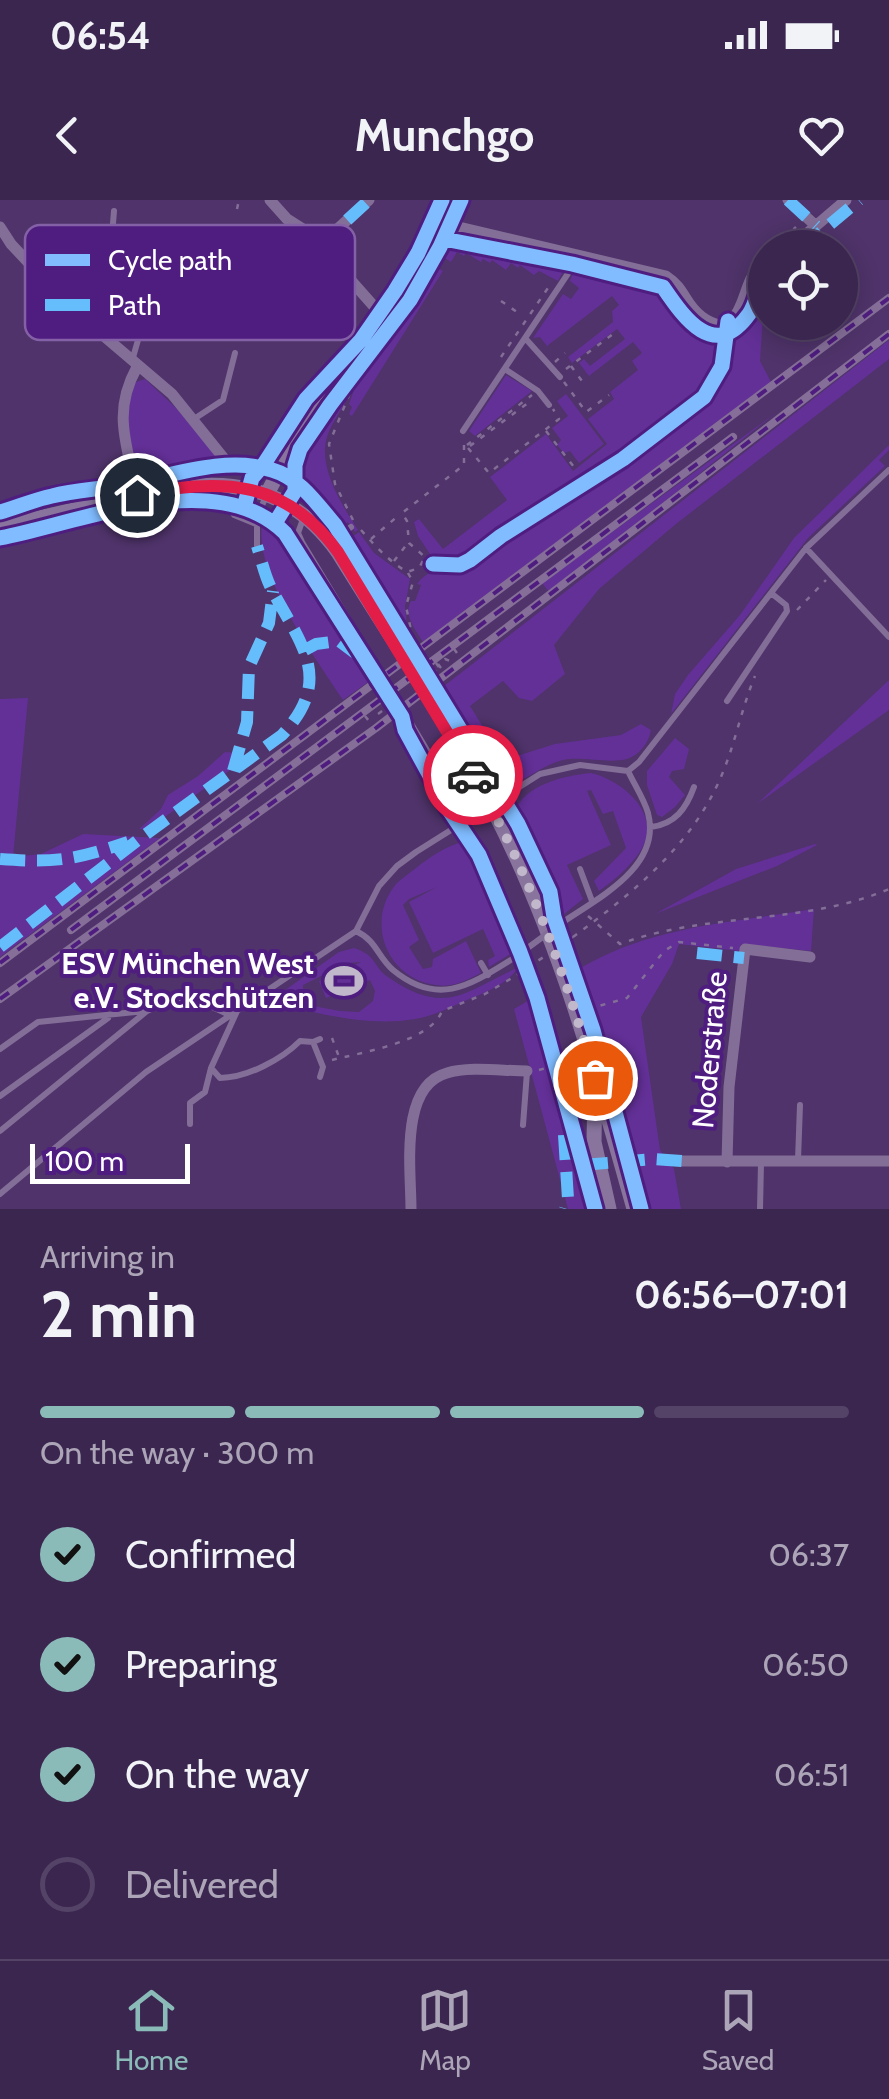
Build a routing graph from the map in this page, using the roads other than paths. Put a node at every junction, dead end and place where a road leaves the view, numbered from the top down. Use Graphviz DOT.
graph roads {
  1 [pos="270,200"];
  2 [pos="369,200"];
  3 [pos="452,200"];
  4 [pos="788,200"];
  5 [pos="846,200"];
  6 [pos="114,211"];
  7 [pos="442,222"];
  8 [pos="113,225"];
  9 [pos="296,225"];
  10 [pos="341,225"];
  11 [pos="816,226"];
  12 [pos="0,227"];
  13 [pos="811,230"];
  14 [pos="574,255"];
  15 [pos="25,257"];
  16 [pos="355,284"];
  17 [pos="748,288"];
  18 [pos="386,320"];
  19 [pos="525,338"];
  20 [pos="107,340"];
  21 [pos="140,340"];
  22 [pos="234,353"];
  23 [pos="134,365"];
  24 [pos="505,369"];
  25 [pos="559,376"];
  26 [pos="549,404"];
  27 [pos="194,419"];
  28 [pos="463,431"];
  29 [pos="230,466"];
  30 [pos="889,470"];
  31 [pos="267,494"];
  32 [pos="137,495"];
  33 [pos="225,501"];
  34 [pos="304,515"];
  35 [pos="256,524"];
  36 [pos="0,526"];
  37 [pos="351,527"];
  38 [pos="330,542"];
  39 [pos="257,546"];
  40 [pos="806,548"];
  41 [pos="836,567"];
  42 [pos="830,575"];
  43 [pos="771,593"];
  44 [pos="889,637"];
  45 [pos="726,700"];
  46 [pos="628,771"];
  47 [pos="694,787"];
  48 [pos="492,806"];
  49 [pos="470,820"];
  50 [pos="651,826"];
  51 [pos="580,870"];
  52 [pos="592,901"];
  53 [pos="356,931"];
  54 [pos="810,957"];
  55 [pos="481,962"];
  56 [pos="488,975"];
  57 [pos="269,991"];
  58 [pos="308,1002"];
  59 [pos="239,1008"];
  60 [pos="147,1011"];
  61 [pos="228,1014"];
  62 [pos="113,1015"];
  63 [pos="0,1048"];
  64 [pos="210,1068"];
  65 [pos="529,1071"];
  66 [pos="320,1076"];
  67 [pos="595,1078"];
  68 [pos="0,1096"];
  69 [pos="800,1104"];
  70 [pos="190,1124"];
  71 [pos="523,1125"];
  72 [pos="0,1131"];
  73 [pos="798,1161"];
  74 [pos="889,1161"];
  75 [pos="682,1162"];
  76 [pos="726,1162"];
  77 [pos="761,1162"];
  78 [pos="0,1194"];
  79 [pos="411,1209"];
  80 [pos="610,1209"];
  81 [pos="634,1209"];
  82 [pos="760,1209"];
  1 -- 9 [label="street"];
  2 -- 10 [label="street"];
  3 -- 7 [label="street"];
  4 -- 11 [label="street"];
  5 -- 11 [label="street"];
  6 -- 8 [label="lane"];
  7 -- 14 [label="street"];
  7 -- 18 [label="street"];
  11 -- 13 [label="street"];
  12 -- 15 [label="street"];
  14 -- 17 [label="street"];
  14 -- 19 [label="lane"];
  16 -- 18 [label="street"];
  18 -- 31 [label="street"];
  19 -- 24 [label="lane"];
  19 -- 25 [label="lane"];
  20 -- 23 [label="street"];
  21 -- 23 [label="lane"];
  22 -- 27 [label="lane"];
  23 -- 27 [label="street"];
  23 -- 32 [label="street"];
  24 -- 26 [label="lane"];
  24 -- 28 [label="lane"];
  27 -- 29 [label="street"];
  30 -- 40 [label="lane"];
  31 -- 32 [label="street"];
  31 -- 34 [label="street"];
  31 -- 35 [label="lane"];
  32 -- 36 [label="street"];
  33 -- 35 [label="lane"];
  34 -- 38 [label="street"];
  34 -- 49 [label="lane"];
  35 -- 39 [label="lane"];
  37 -- 38 [label="lane"];
  38 -- 48 [label="street"];
  40 -- 42 [label="lane"];
  40 -- 43 [label="lane"];
  41 -- 42 [label="lane"];
  42 -- 44 [label="lane"];
  43 -- 45 [label="lane"];
  43 -- 46 [label="lane"];
  46 -- 48 [label="lane"];
  46 -- 50 [label="lane"];
  47 -- 50 [label="lane"];
  48 -- 49 [label="lane"];
  48 -- 67 [label="street"];
  49 -- 53 [label="lane"];
  50 -- 52 [label="lane"];
  51 -- 52 [label="lane"];
  52 -- 56 [label="lane, bridge"];
  53 -- 56 [label="lane"];
  53 -- 57 [label="lane"];
  54 -- 76 [label="street, Noderstraße"];
  55 -- 56 [label="lane"];
  57 -- 58 [label="lane"];
  57 -- 59 [label="lane"];
  59 -- 61 [label="lane"];
  59 -- 64 [label="lane"];
  60 -- 61 [label="lane"];
  60 -- 62 [label="lane"];
  60 -- 72 [label="lane"];
  61 -- 78 [label="lane"];
  62 -- 63 [label="lane"];
  62 -- 68 [label="lane"];
  64 -- 66 [label="lane"];
  64 -- 70 [label="lane"];
  65 -- 71 [label="lane"];
  65 -- 79 [label="street"];
  67 -- 80 [label="street"];
  67 -- 81 [label="street"];
  69 -- 73 [label="lane"];
  73 -- 74 [label="street, Noderstraße"];
  73 -- 77 [label="street, Noderstraße"];
  75 -- 76 [label="street, Noderstraße"];
  76 -- 77 [label="street, Noderstraße"];
  77 -- 82 [label="lane"];
}
